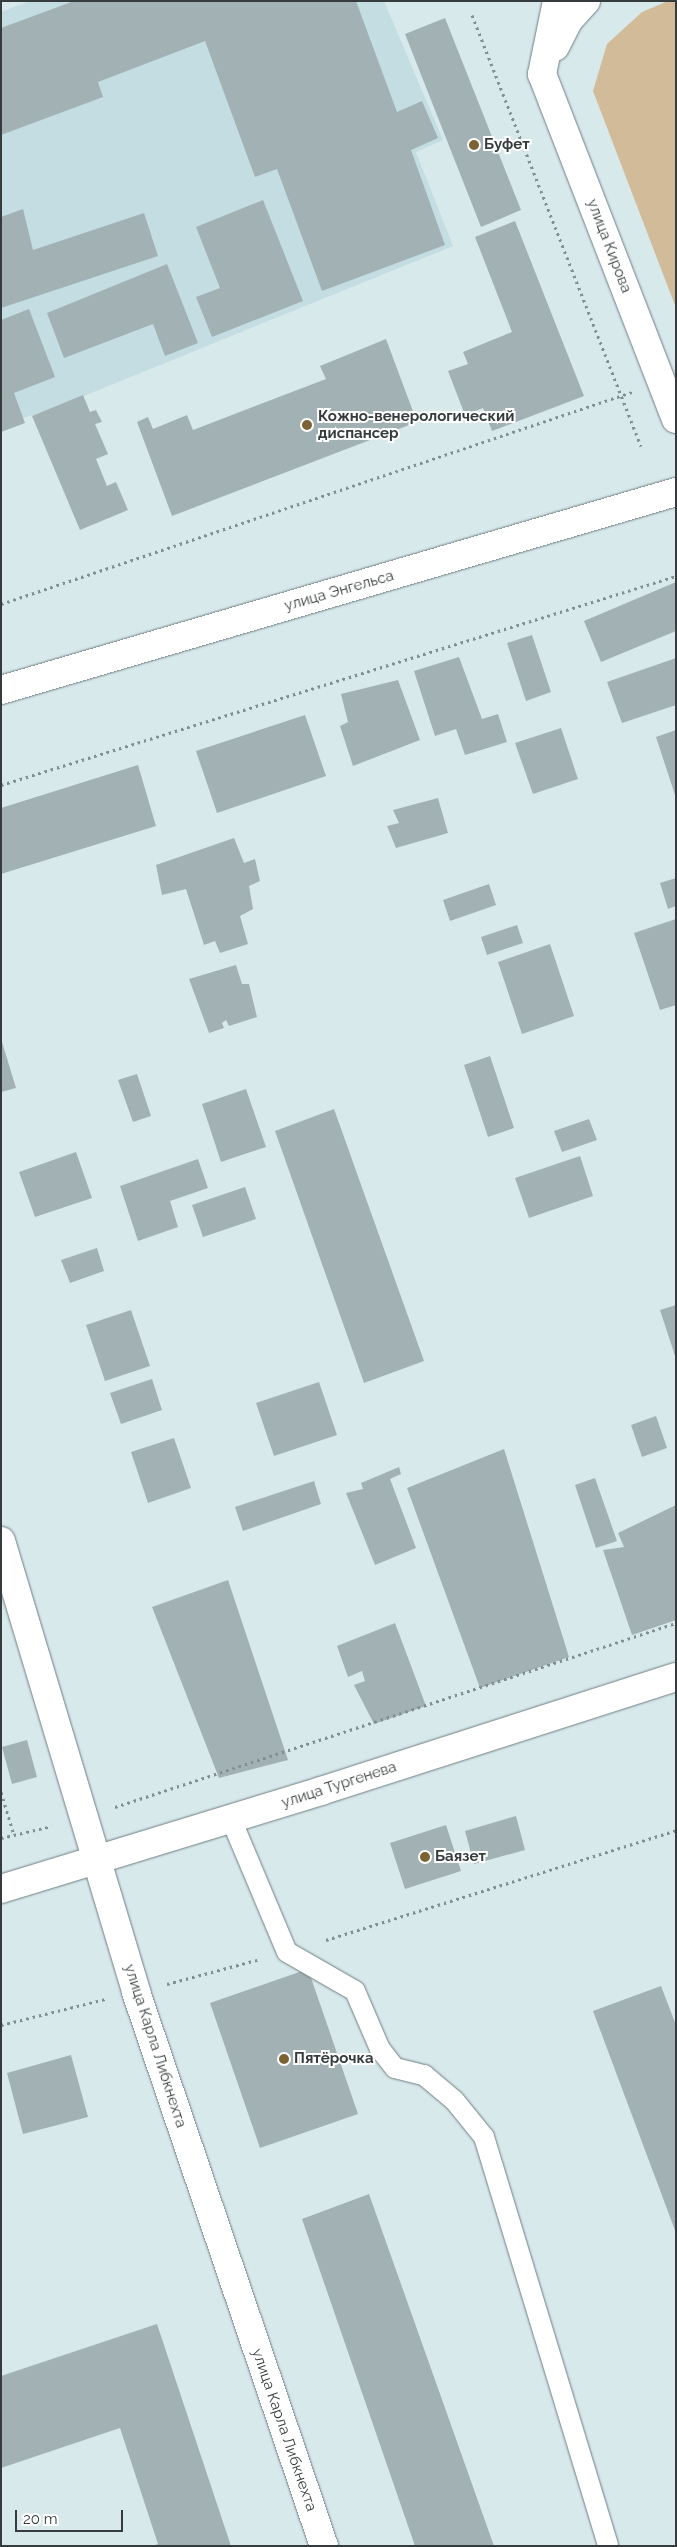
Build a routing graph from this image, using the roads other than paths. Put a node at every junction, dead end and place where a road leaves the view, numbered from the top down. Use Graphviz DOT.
graph roads {
  1 [pos="557,1"];
  2 [pos="586,1"];
  3 [pos="542,74"];
  4 [pos="676,419"];
  5 [pos="676,492"];
  6 [pos="1,690"];
  7 [pos="1,1541"];
  8 [pos="676,1677"];
  9 [pos="232,1819"];
  10 [pos="99,1861"];
  11 [pos="1,1889"];
  12 [pos="324,2546"];
  13 [pos="608,2546"];
  1 -- 3 [label="street"];
  2 -- 3 [label="street"];
  3 -- 4 [label="street, улица Кирова"];
  5 -- 6 [label="street, улица Энгельса"];
  7 -- 10 [label="street, улица Карла Либкнехта"];
  8 -- 9 [label="street, улица Тургенева"];
  9 -- 10 [label="street, улица Тургенева"];
  9 -- 13 [label="lane"];
  10 -- 11 [label="street, улица Тургенева"];
  10 -- 12 [label="street, улица Карла Либкнехта"];
}
